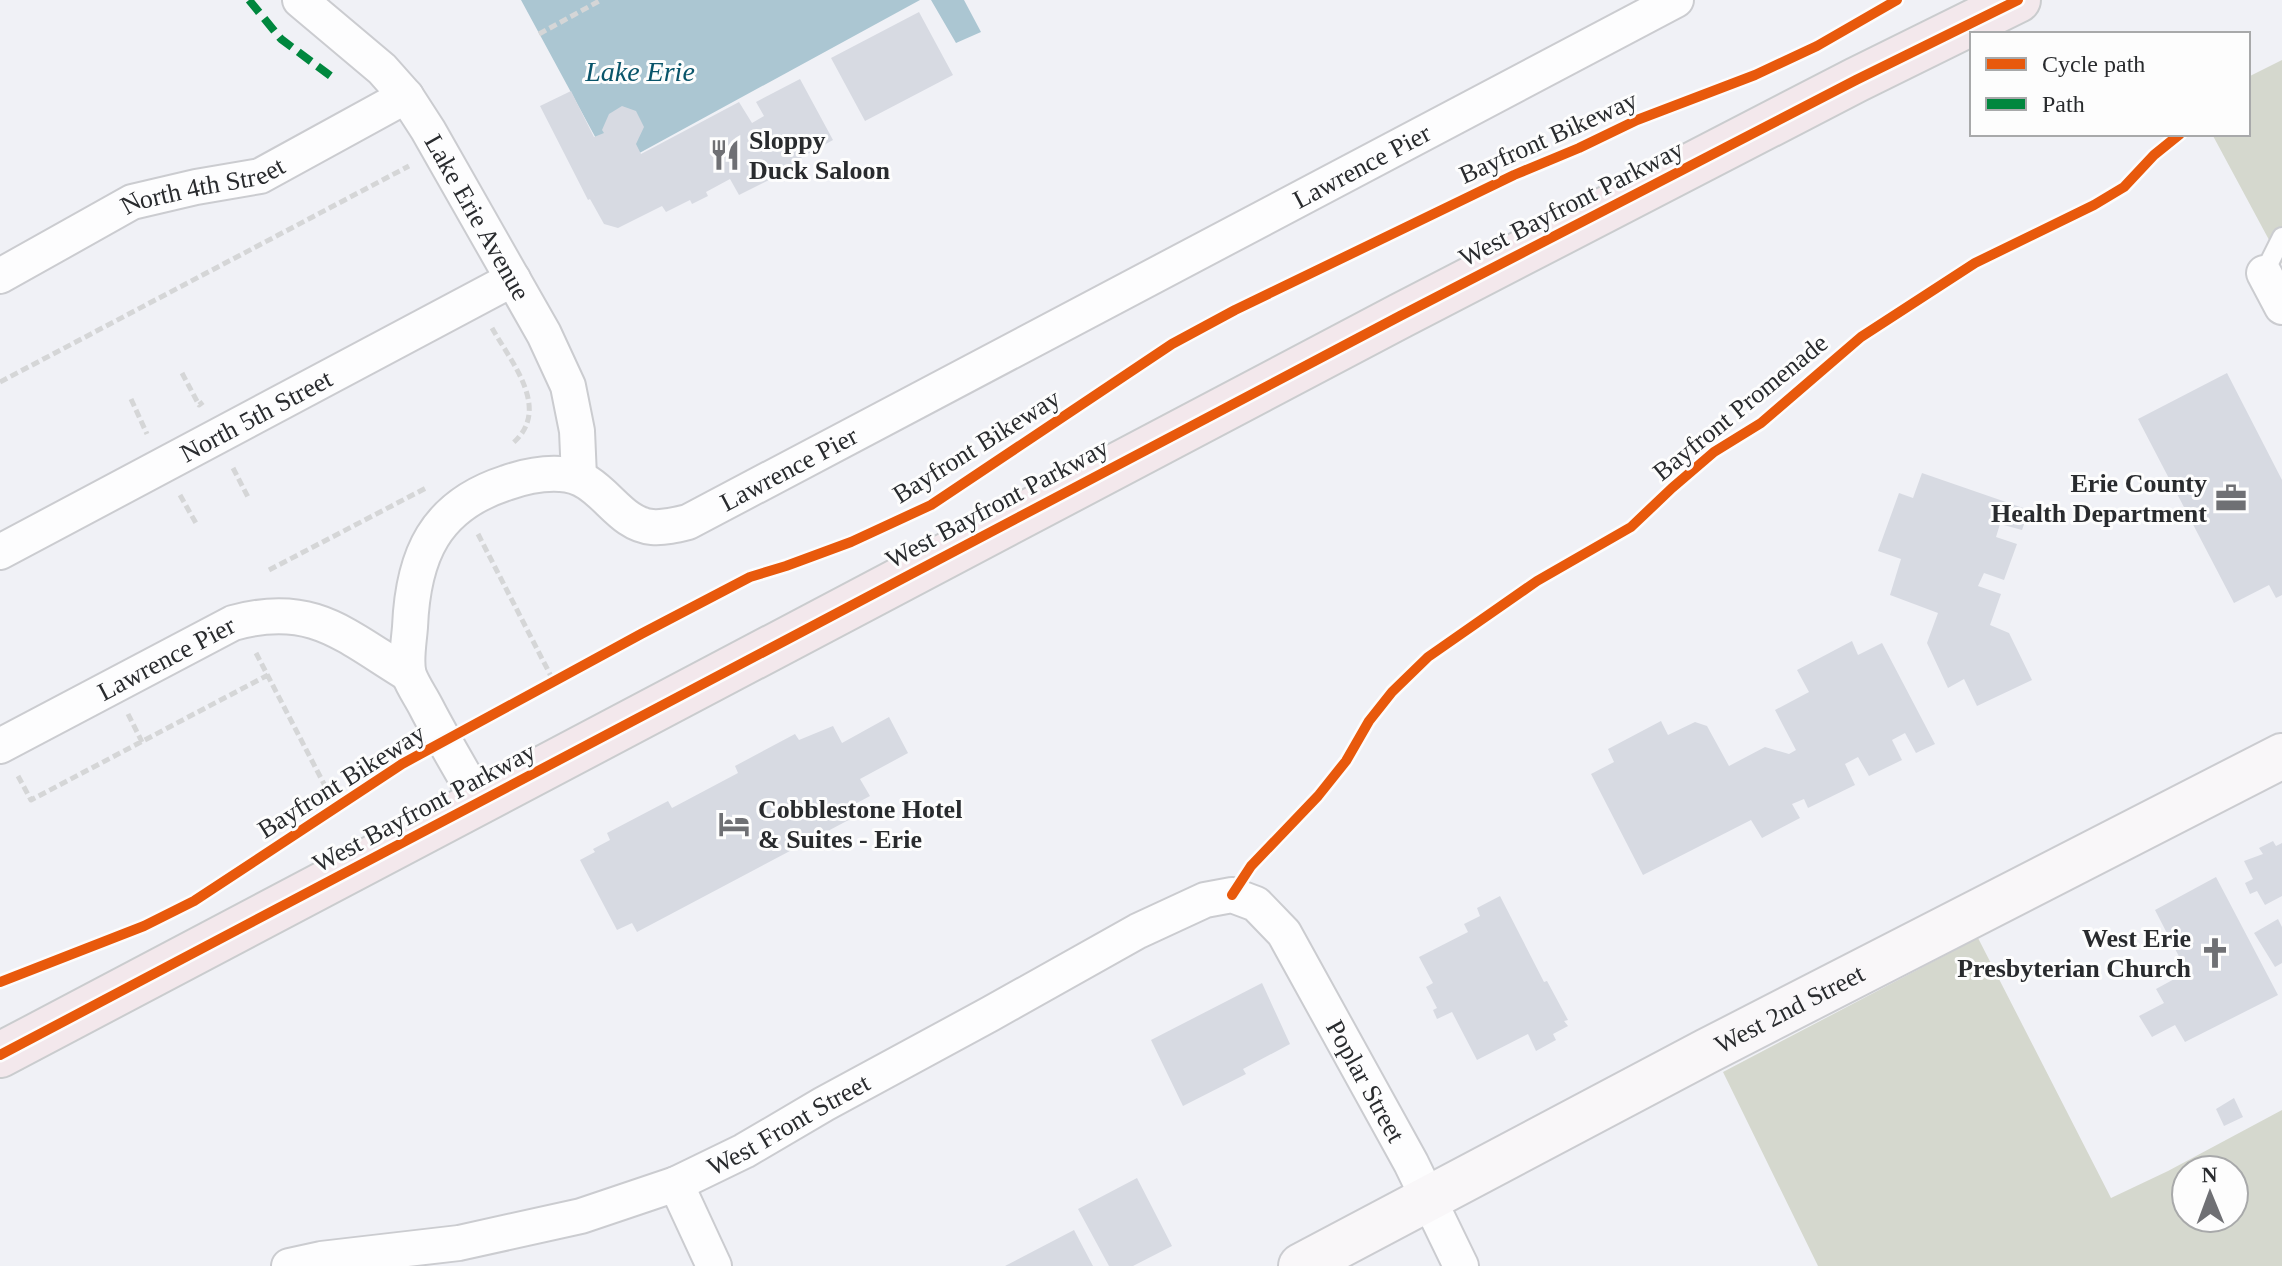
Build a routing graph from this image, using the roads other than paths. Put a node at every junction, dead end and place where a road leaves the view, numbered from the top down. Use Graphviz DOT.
graph roads {
  1 [pos="300,0"];
  2 [pos="1676,0"];
  3 [pos="2018,0"];
  4 [pos="406,96"];
  5 [pos="2282,237"];
  6 [pos="2264,273"];
  7 [pos="0,276"];
  8 [pos="513,279"];
  9 [pos="2282,307"];
  10 [pos="579,477"];
  11 [pos="0,552"];
  12 [pos="408,674"];
  13 [pos="2282,756"];
  14 [pos="8,760"];
  15 [pos="480,803"];
  16 [pos="1256,904"];
  17 [pos="0,1055"];
  18 [pos="676,1184"];
  19 [pos="1429,1199"];
  20 [pos="289,1266"];
  21 [pos="714,1266"];
  22 [pos="1301,1266"];
  23 [pos="1461,1266"];
  1 -- 4 [label="street, Lake Erie Avenue"];
  2 -- 10 [label="street, Lawrence Pier"];
  3 -- 15 [label="highway, West Bayfront Parkway"];
  4 -- 7 [label="street, North 4th Street"];
  4 -- 8 [label="street, Lake Erie Avenue"];
  5 -- 6 [label="lane"];
  6 -- 9 [label="street"];
  8 -- 10 [label="street, Lake Erie Avenue"];
  8 -- 11 [label="street, North 5th Street"];
  10 -- 12 [label="street"];
  12 -- 14 [label="street, Lawrence Pier"];
  12 -- 15 [label="street"];
  13 -- 19 [label="street, West 2nd Street"];
  15 -- 17 [label="highway, West Bayfront Parkway"];
  16 -- 18 [label="street, West Front Street"];
  16 -- 19 [label="street, Poplar Street"];
  18 -- 20 [label="street, West Front Street"];
  18 -- 21 [label="street"];
  19 -- 22 [label="street, West 2nd Street"];
  19 -- 23 [label="street, Poplar Street"];
}
